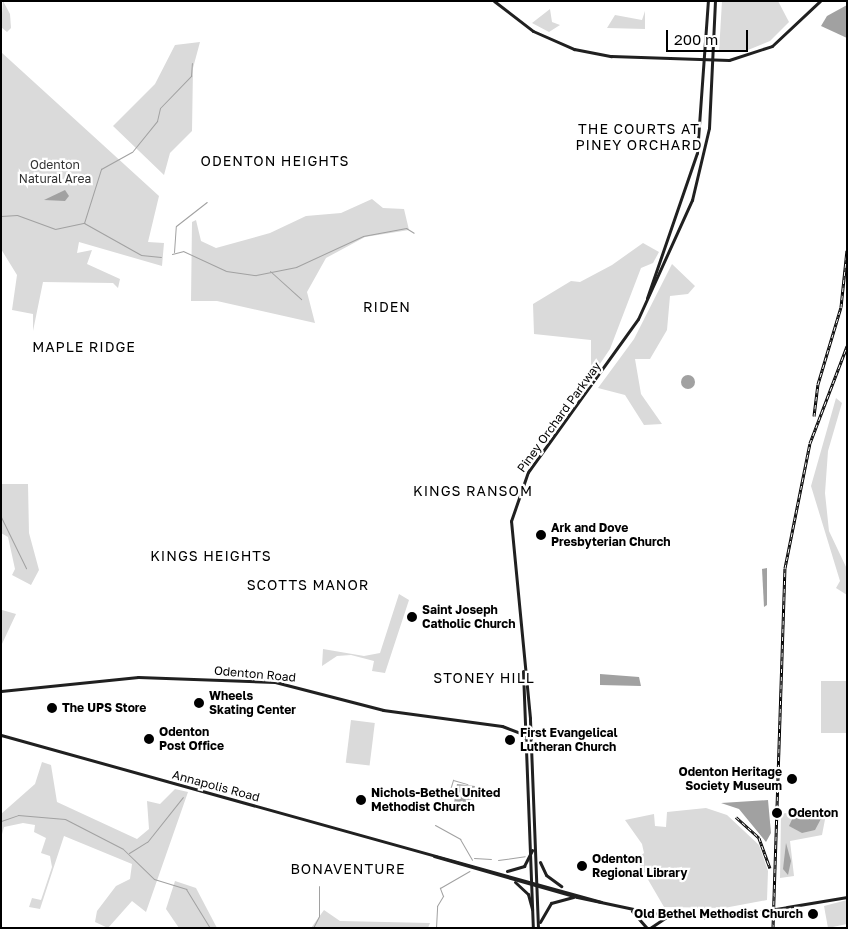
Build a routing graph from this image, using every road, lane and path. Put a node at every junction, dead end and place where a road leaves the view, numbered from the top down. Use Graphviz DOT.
graph roads {
  1 [pos="494,1"];
  2 [pos="708,1"];
  3 [pos="715,1"];
  4 [pos="820,1"];
  5 [pos="705,60"];
  6 [pos="712,60"];
  7 [pos="643,308"];
  8 [pos="523,663"];
  9 [pos="1,691"];
  10 [pos="525,734"];
  11 [pos="1,735"];
  12 [pos="531,738"];
  13 [pos="533,846"];
  14 [pos="426,853"];
  15 [pos="538,855"];
  16 [pos="504,871"];
  17 [pos="503,877"];
  18 [pos="534,880"];
  19 [pos="539,882"];
  20 [pos="534,886"];
  21 [pos="540,887"];
  22 [pos="566,889"];
  23 [pos="577,897"];
  24 [pos="847,897"];
  25 [pos="601,902"];
  26 [pos="629,909"];
  27 [pos="672,915"];
  28 [pos="534,917"];
  29 [pos="533,928"];
  30 [pos="538,928"];
  31 [pos="648,928"];
  1 -- 5 [label="main road"];
  2 -- 5 [label="main road, Piney Orchard Parkway"];
  3 -- 6 [label="main road, Piney Orchard Parkway"];
  4 -- 6 [label="main road"];
  5 -- 6 [label="main road"];
  5 -- 7 [label="main road, Piney Orchard Parkway"];
  6 -- 7 [label="main road, Piney Orchard Parkway"];
  7 -- 8 [label="main road, Piney Orchard Parkway"];
  8 -- 10 [label="main road, Piney Orchard Parkway"];
  8 -- 12 [label="main road, Piney Orchard Parkway"];
  9 -- 10 [label="main road, Odenton Road"];
  10 -- 12 [label="main road, Odenton Road"];
  10 -- 13 [label="main road, Piney Orchard Parkway"];
  11 -- 14 [label="main road, Annapolis Road"];
  12 -- 15 [label="main road, Piney Orchard Parkway"];
  13 -- 16 [label="main road"];
  13 -- 18 [label="main road, Piney Orchard Parkway"];
  14 -- 16 [label="main road, Annapolis Road"];
  14 -- 17 [label="main road, Annapolis Road"];
  15 -- 19 [label="main road, Piney Orchard Parkway"];
  15 -- 22 [label="main road"];
  16 -- 18 [label="main road, Annapolis Road"];
  17 -- 20 [label="main road, Annapolis Road"];
  17 -- 28 [label="main road"];
  18 -- 19 [label="main road, Annapolis Road"];
  18 -- 20 [label="main road, Piney Orchard Parkway"];
  19 -- 21 [label="main road, Piney Orchard Parkway"];
  19 -- 22 [label="main road, Annapolis Road"];
  20 -- 21 [label="main road, Annapolis Road"];
  20 -- 28 [label="main road, Piney Orchard Parkway"];
  21 -- 23 [label="main road, Annapolis Road"];
  21 -- 30 [label="main road, Piney Orchard Parkway"];
  22 -- 25 [label="main road, Annapolis Road"];
  23 -- 25 [label="main road, Annapolis Road"];
  23 -- 30 [label="main road"];
  24 -- 27 [label="main road, Annapolis Road, bridge"];
  25 -- 26 [label="main road, Annapolis Road"];
  26 -- 27 [label="main road, Annapolis Road"];
  26 -- 31 [label="main road"];
  27 -- 31 [label="main road"];
  28 -- 29 [label="main road, Piney Orchard Parkway"];
}
